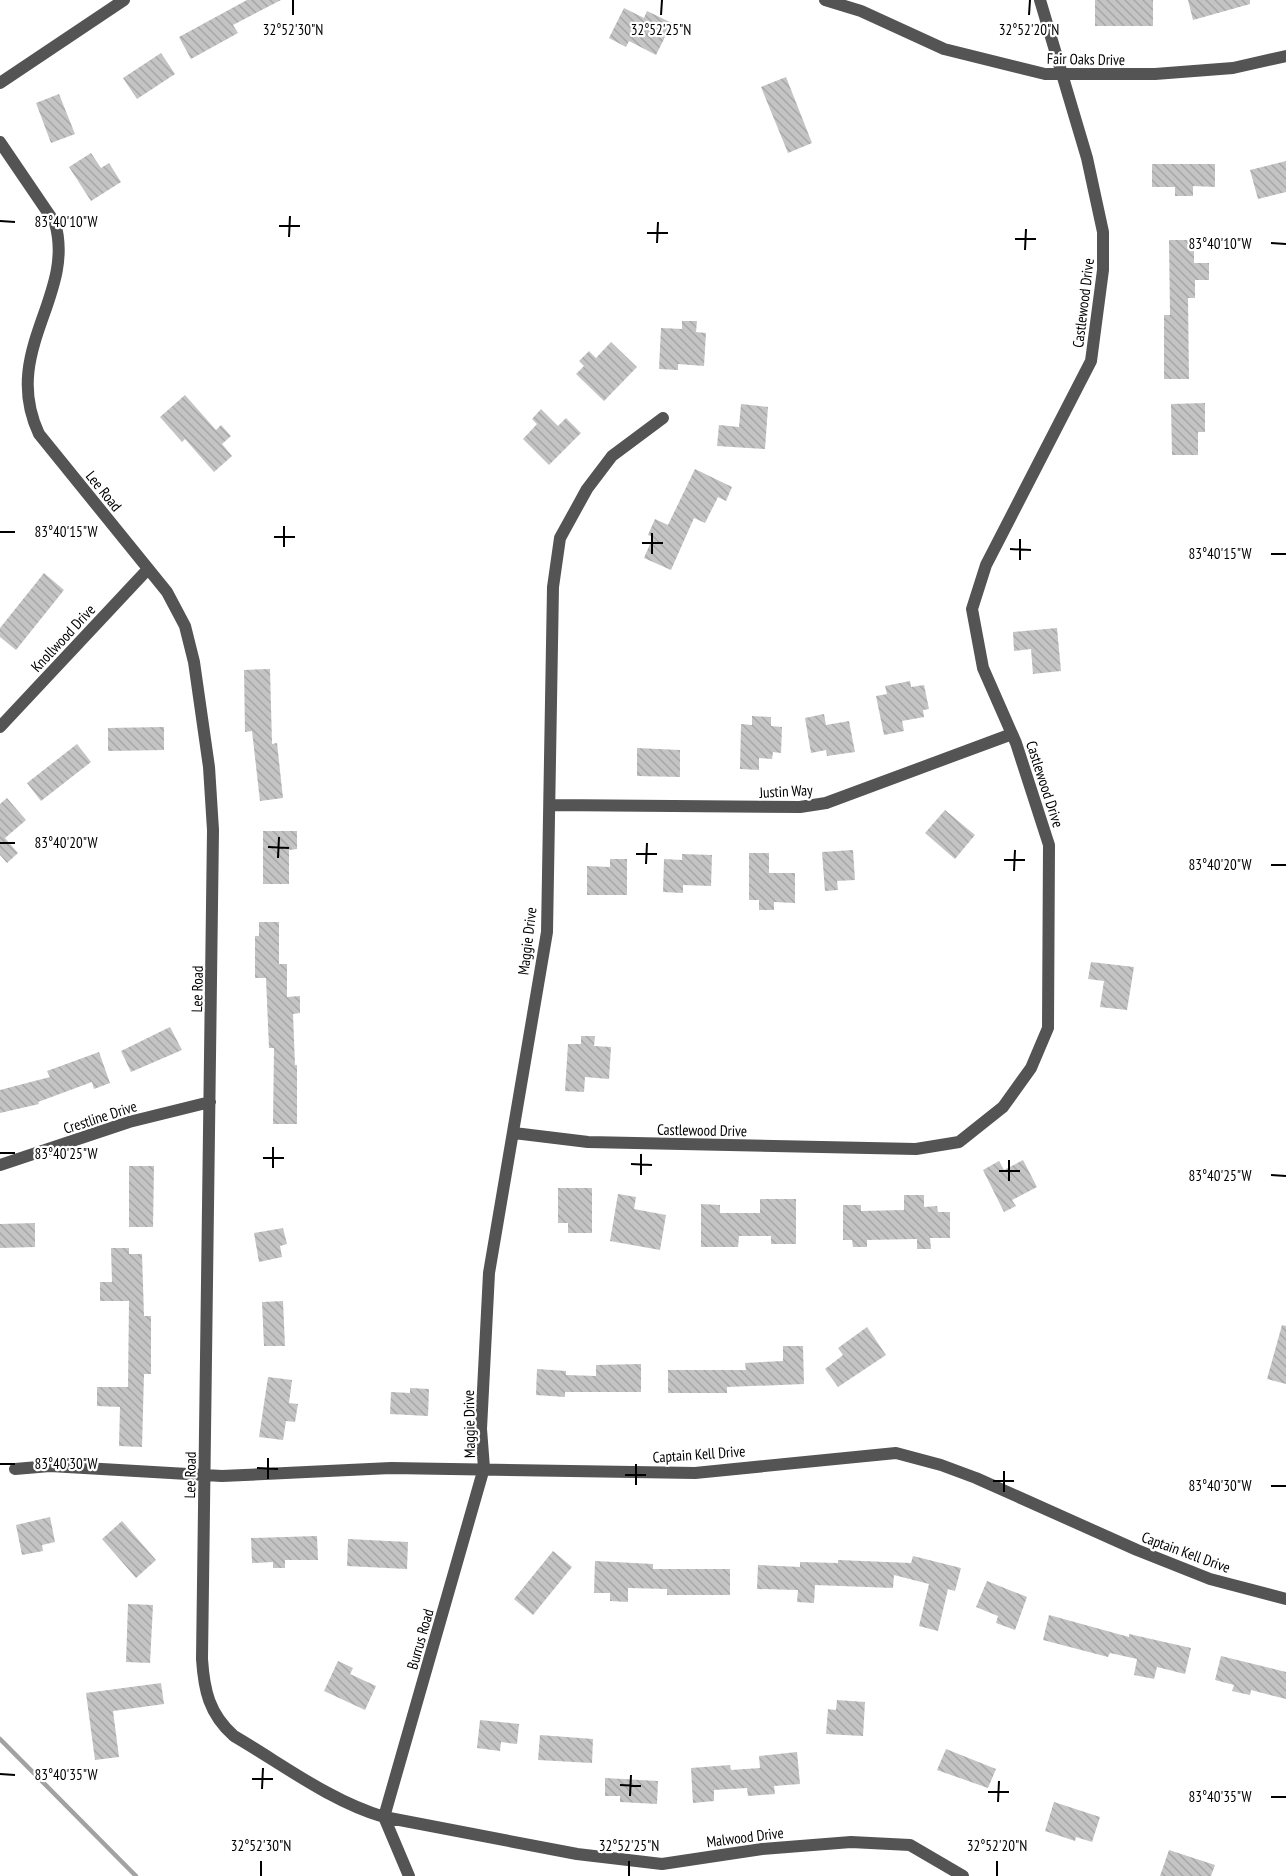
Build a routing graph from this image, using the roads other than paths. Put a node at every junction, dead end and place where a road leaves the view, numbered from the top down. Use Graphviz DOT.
graph roads {
  1 [pos="124,0"];
  2 [pos="825,0"];
  3 [pos="1040,0"];
  4 [pos="1286,56"];
  5 [pos="1063,74"];
  6 [pos="0,83"];
  7 [pos="0,142"];
  8 [pos="663,418"];
  9 [pos="148,569"];
  10 [pos="0,727"];
  11 [pos="1012,734"];
  12 [pos="550,805"];
  13 [pos="210,1102"];
  14 [pos="513,1133"];
  15 [pos="0,1165"];
  16 [pos="484,1468"];
  17 [pos="15,1469"];
  18 [pos="205,1476"];
  19 [pos="1286,1599"];
  20 [pos="384,1817"];
  21 [pos="410,1876"];
  22 [pos="963,1876"];
  1 -- 6 [label="street"];
  2 -- 5 [label="street, Fair Oaks Drive"];
  3 -- 5 [label="street, Castlewood Drive"];
  4 -- 5 [label="street, Fair Oaks Drive"];
  5 -- 11 [label="street, Castlewood Drive"];
  7 -- 9 [label="street, Lee Road"];
  8 -- 12 [label="street, Maggie Drive"];
  9 -- 10 [label="street, Knollwood Drive"];
  9 -- 13 [label="street, Lee Road"];
  11 -- 12 [label="street, Justin Way"];
  11 -- 14 [label="street, Castlewood Drive"];
  12 -- 14 [label="street, Maggie Drive"];
  13 -- 15 [label="street, Crestline Drive"];
  13 -- 18 [label="street, Lee Road"];
  14 -- 16 [label="street, Maggie Drive"];
  16 -- 18 [label="street, Captain Kell Drive"];
  16 -- 19 [label="street, Captain Kell Drive"];
  16 -- 20 [label="street, Burrus Road"];
  17 -- 18 [label="street, Captain Kell Drive"];
  18 -- 20 [label="street, Lee Road"];
  20 -- 21 [label="street"];
  20 -- 22 [label="street, Malwood Drive"];
}
